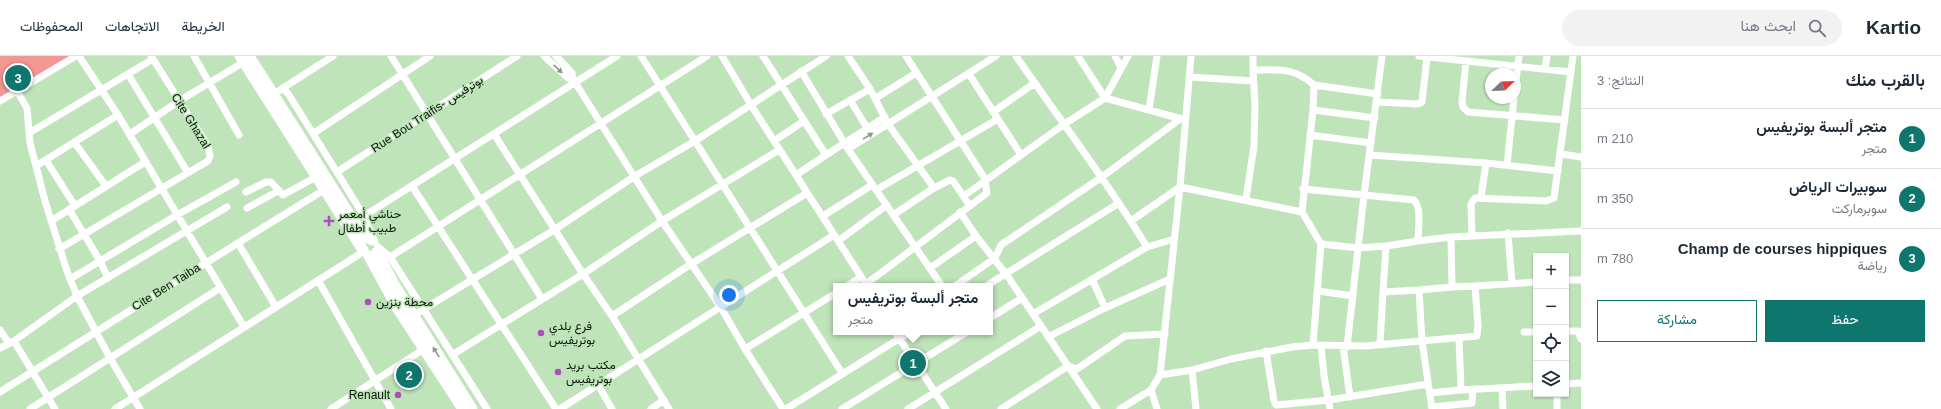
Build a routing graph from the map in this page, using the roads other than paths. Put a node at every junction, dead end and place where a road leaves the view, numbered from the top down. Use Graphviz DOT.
graph roads {
  1 [pos="76,56"];
  2 [pos="79,56"];
  3 [pos="194,56"];
  4 [pos="333,56"];
  5 [pos="391,56"];
  6 [pos="430,56"];
  7 [pos="517,56"];
  8 [pos="544,56"];
  9 [pos="556,56"];
  10 [pos="617,56"];
  11 [pos="641,56"];
  12 [pos="707,56"];
  13 [pos="722,56"];
  14 [pos="764,56"];
  15 [pos="826,56"];
  16 [pos="848,56"];
  17 [pos="906,56"];
  18 [pos="996,56"];
  19 [pos="1016,56"];
  20 [pos="1078,56"];
  21 [pos="1115,56"];
  22 [pos="1128,56"];
  23 [pos="1157,56"];
  24 [pos="1191,56"];
  25 [pos="1253,56"];
  26 [pos="1382,56"];
  27 [pos="1419,56"];
  28 [pos="1519,56"];
  29 [pos="1547,56"];
  30 [pos="1573,56"];
  31 [pos="152,57"];
  32 [pos="1427,57"];
  33 [pos="244,58"];
  34 [pos="1482,59"];
  35 [pos="1466,61"];
  36 [pos="1518,66"];
  37 [pos="1121,68"];
  38 [pos="1545,69"];
  39 [pos="1253,70"];
  40 [pos="801,71"];
  41 [pos="1571,72"];
  42 [pos="916,73"];
  43 [pos="128,74"];
  44 [pos="402,74"];
  45 [pos="969,74"];
  46 [pos="1190,77"];
  47 [pos="575,81"];
  48 [pos="1253,81"];
  49 [pos="209,83"];
  50 [pos="1035,83"];
  51 [pos="782,84"];
  52 [pos="659,85"];
  53 [pos="1314,85"];
  54 [pos="283,88"];
  55 [pos="870,88"];
  56 [pos="102,89"];
  57 [pos="17,91"];
  58 [pos="274,94"];
  59 [pos="1378,94"];
  60 [pos="932,96"];
  61 [pos="876,98"];
  62 [pos="1105,98"];
  63 [pos="850,100"];
  64 [pos="0,101"];
  65 [pos="179,101"];
  66 [pos="1376,102"];
  67 [pos="1513,104"];
  68 [pos="751,105"];
  69 [pos="1149,110"];
  70 [pos="1313,110"];
  71 [pos="993,112"];
  72 [pos="427,113"];
  73 [pos="826,114"];
  74 [pos="118,115"];
  75 [pos="884,117"];
  76 [pos="1512,117"];
  77 [pos="155,118"];
  78 [pos="1375,118"];
  79 [pos="998,119"];
  80 [pos="804,120"];
  81 [pos="1183,120"];
  82 [pos="1565,120"];
  83 [pos="602,123"];
  84 [pos="888,124"];
  85 [pos="1063,125"];
  86 [pos="867,128"];
  87 [pos="29,133"];
  88 [pos="314,133"];
  89 [pos="130,134"];
  90 [pos="494,134"];
  91 [pos="240,135"];
  92 [pos="1310,135"];
  93 [pos="960,140"];
  94 [pos="695,141"];
  95 [pos="774,141"];
  96 [pos="74,142"];
  97 [pos="844,142"];
  98 [pos="1371,143"];
  99 [pos="848,149"];
  100 [pos="779,150"];
  101 [pos="1560,154"];
  102 [pos="826,155"];
  103 [pos="1021,155"];
  104 [pos="1370,155"];
  105 [pos="1581,157"];
  106 [pos="454,159"];
  107 [pos="46,160"];
  108 [pos="145,162"];
  109 [pos="1486,163"];
  110 [pos="918,165"];
  111 [pos="1507,165"];
  112 [pos="36,166"];
  113 [pos="1558,171"];
  114 [pos="337,172"];
  115 [pos="188,173"];
  116 [pos="520,174"];
  117 [pos="796,175"];
  118 [pos="636,176"];
  119 [pos="316,177"];
  120 [pos="1102,177"];
  121 [pos="986,179"];
  122 [pos="236,182"];
  123 [pos="724,185"];
  124 [pos="106,186"];
  125 [pos="412,186"];
  126 [pos="874,187"];
  127 [pos="1180,187"];
  128 [pos="934,188"];
  129 [pos="1303,189"];
  130 [pos="161,190"];
  131 [pos="324,190"];
  132 [pos="278,191"];
  133 [pos="246,192"];
  134 [pos="807,193"];
  135 [pos="1364,195"];
  136 [pos="964,196"];
  137 [pos="1481,198"];
  138 [pos="479,199"];
  139 [pos="1246,199"];
  140 [pos="1119,203"];
  141 [pos="887,205"];
  142 [pos="970,206"];
  143 [pos="227,207"];
  144 [pos="72,208"];
  145 [pos="247,208"];
  146 [pos="960,212"];
  147 [pos="1302,212"];
  148 [pos="177,215"];
  149 [pos="893,215"];
  150 [pos="364,216"];
  151 [pos="823,216"];
  152 [pos="51,221"];
  153 [pos="662,221"];
  154 [pos="1131,221"];
  155 [pos="438,227"];
  156 [pos="750,229"];
  157 [pos="554,230"];
  158 [pos="186,231"];
  159 [pos="1581,231"];
  160 [pos="1508,234"];
  161 [pos="85,235"];
  162 [pos="976,236"];
  163 [pos="1472,236"];
  164 [pos="1451,237"];
  165 [pos="836,238"];
  166 [pos="1174,239"];
  167 [pos="1418,241"];
  168 [pos="238,243"];
  169 [pos="1321,244"];
  170 [pos="1386,246"];
  171 [pos="916,247"];
  172 [pos="1147,247"];
  173 [pos="1358,248"];
  174 [pos="59,249"];
  175 [pos="371,249"];
  176 [pos="513,255"];
  177 [pos="390,257"];
  178 [pos="995,258"];
  179 [pos="100,261"];
  180 [pos="205,263"];
  181 [pos="691,264"];
  182 [pos="930,268"];
  183 [pos="776,270"];
  184 [pos="582,274"];
  185 [pos="1006,274"];
  186 [pos="108,278"];
  187 [pos="70,279"];
  188 [pos="473,279"];
  189 [pos="1170,279"];
  190 [pos="318,280"];
  191 [pos="1092,280"];
  192 [pos="1569,280"];
  193 [pos="1581,280"];
  194 [pos="865,282"];
  195 [pos="1533,282"];
  196 [pos="940,283"];
  197 [pos="959,283"];
  198 [pos="991,283"];
  199 [pos="1512,283"];
  200 [pos="1475,286"];
  201 [pos="220,288"];
  202 [pos="1452,288"];
  203 [pos="1419,290"];
  204 [pos="1318,291"];
  205 [pos="1382,292"];
  206 [pos="833,295"];
  207 [pos="77,296"];
  208 [pos="1353,296"];
  209 [pos="1022,298"];
  210 [pos="542,299"];
  211 [pos="720,306"];
  212 [pos="276,307"];
  213 [pos="1105,308"];
  214 [pos="423,309"];
  215 [pos="805,312"];
  216 [pos="1033,314"];
  217 [pos="414,315"];
  218 [pos="612,316"];
  219 [pos="993,316"];
  220 [pos="501,324"];
  221 [pos="1041,326"];
  222 [pos="244,327"];
  223 [pos="0,330"];
  224 [pos="96,331"];
  225 [pos="1569,331"];
  226 [pos="1524,332"];
  227 [pos="1533,332"];
  228 [pos="1165,334"];
  229 [pos="897,335"];
  230 [pos="962,335"];
  231 [pos="1048,337"];
  232 [pos="1459,338"];
  233 [pos="1581,339"];
  234 [pos="1422,341"];
  235 [pos="11,342"];
  236 [pos="1380,344"];
  237 [pos="1313,345"];
  238 [pos="1321,345"];
  239 [pos="1345,347"];
  240 [pos="0,348"];
  241 [pos="424,349"];
  242 [pos="745,349"];
  243 [pos="1266,351"];
  244 [pos="452,355"];
  245 [pos="110,358"];
  246 [pos="639,360"];
  247 [pos="916,364"];
  248 [pos="1068,366"];
  249 [pos="1192,370"];
  250 [pos="31,371"];
  251 [pos="842,372"];
  252 [pos="1160,375"];
  253 [pos="374,380"];
  254 [pos="1428,384"];
  255 [pos="1569,384"];
  256 [pos="1581,384"];
  257 [pos="598,385"];
  258 [pos="1533,386"];
  259 [pos="1154,387"];
  260 [pos="1502,389"];
  261 [pos="1461,390"];
  262 [pos="1474,390"];
  263 [pos="0,392"];
  264 [pos="935,392"];
  265 [pos="1430,393"];
  266 [pos="1350,397"];
  267 [pos="1557,397"];
  268 [pos="48,398"];
  269 [pos="133,398"];
  270 [pos="664,400"];
  271 [pos="1329,400"];
  272 [pos="1432,408"];
  273 [pos="30,409"];
  274 [pos="55,409"];
  275 [pos="115,409"];
  276 [pos="140,409"];
  277 [pos="332,409"];
  278 [pos="391,409"];
  279 [pos="463,409"];
  280 [pos="472,409"];
  281 [pos="487,409"];
  282 [pos="556,409"];
  283 [pos="560,409"];
  284 [pos="612,409"];
  285 [pos="651,409"];
  286 [pos="670,409"];
  287 [pos="784,409"];
  288 [pos="842,409"];
  289 [pos="908,409"];
  290 [pos="946,409"];
  291 [pos="1000,409"];
  292 [pos="1097,409"];
  293 [pos="1120,409"];
  294 [pos="1157,409"];
  295 [pos="1196,409"];
  296 [pos="1330,409"];
  297 [pos="1503,409"];
  298 [pos="1557,409"];
  1 -- 57 [label="street"];
  2 -- 56 [label="street"];
  3 -- 49 [label="street"];
  4 -- 54 [label="street"];
  5 -- 44 [label="street"];
  6 -- 44 [label="street"];
  7 -- 72 [label="street, Rue Bou Traifis- بوترفيس"];
  8 -- 47 [label="street, one-way"];
  9 -- 47 [label="street"];
  10 -- 47 [label="street"];
  11 -- 52 [label="street"];
  12 -- 52 [label="street"];
  13 -- 68 [label="street"];
  14 -- 51 [label="street"];
  15 -- 40 [label="street"];
  16 -- 55 [label="street"];
  17 -- 42 [label="street"];
  18 -- 45 [label="street"];
  19 -- 50 [label="street"];
  20 -- 62 [label="street"];
  21 -- 37 [label="street"];
  22 -- 37 [label="street"];
  23 -- 69 [label="street"];
  24 -- 46 [label="street"];
  25 -- 39 [label="street"];
  26 -- 59 [label="street"];
  27 -- 32 [label="street"];
  28 -- 36 [label="street"];
  29 -- 38 [label="street"];
  30 -- 41 [label="street"];
  31 -- 43 [label="street"];
  31 -- 65 [label="street, Cite Ghazal"];
  32 -- 35 [label="street"];
  32 -- 66 [label="street"];
  33 -- 49 [label="street"];
  33 -- 58 [label="highway"];
  33 -- 119 [label="highway"];
  34 -- 35 [label="street"];
  34 -- 36 [label="street"];
  35 -- 76 [label="street"];
  36 -- 38 [label="street"];
  37 -- 62 [label="street"];
  38 -- 41 [label="street"];
  39 -- 48 [label="street"];
  39 -- 53 [label="street"];
  40 -- 51 [label="street"];
  40 -- 73 [label="street"];
  41 -- 82 [label="street"];
  42 -- 60 [label="street"];
  42 -- 61 [label="street"];
  43 -- 56 [label="street"];
  43 -- 77 [label="street"];
  44 -- 72 [label="street"];
  44 -- 88 [label="street"];
  45 -- 60 [label="street"];
  45 -- 71 [label="street"];
  46 -- 48 [label="street"];
  46 -- 81 [label="street"];
  47 -- 83 [label="street"];
  47 -- 90 [label="street"];
  48 -- 139 [label="street"];
  49 -- 65 [label="street"];
  49 -- 91 [label="street"];
  50 -- 71 [label="street"];
  50 -- 85 [label="street"];
  51 -- 68 [label="street"];
  51 -- 80 [label="street"];
  52 -- 83 [label="street"];
  52 -- 94 [label="street"];
  53 -- 59 [label="street"];
  53 -- 70 [label="street"];
  54 -- 58 [label="street"];
  54 -- 88 [label="street"];
  55 -- 61 [label="street"];
  55 -- 63 [label="street"];
  56 -- 74 [label="street"];
  56 -- 87 [label="street"];
  57 -- 64 [label="street"];
  57 -- 87 [label="street"];
  58 -- 175 [label="highway"];
  59 -- 66 [label="street"];
  60 -- 84 [label="street"];
  60 -- 93 [label="street"];
  61 -- 75 [label="street"];
  62 -- 69 [label="street"];
  62 -- 85 [label="street"];
  63 -- 73 [label="street"];
  63 -- 86 [label="street"];
  65 -- 77 [label="street"];
  65 -- 115 [label="street, Cite Ghazal"];
  66 -- 78 [label="street"];
  67 -- 76 [label="street"];
  68 -- 94 [label="street"];
  68 -- 95 [label="street"];
  69 -- 81 [label="street"];
  70 -- 78 [label="street"];
  70 -- 92 [label="street"];
  71 -- 79 [label="street"];
  72 -- 106 [label="street"];
  72 -- 114 [label="street, Rue Bou Traifis- بوترفيس"];
  73 -- 97 [label="street"];
  74 -- 89 [label="street"];
  74 -- 96 [label="street"];
  75 -- 84 [label="street"];
  75 -- 86 [label="street"];
  76 -- 82 [label="street"];
  76 -- 111 [label="street"];
  77 -- 89 [label="street"];
  77 -- 115 [label="street"];
  78 -- 98 [label="street"];
  79 -- 93 [label="street"];
  79 -- 103 [label="street"];
  80 -- 95 [label="street"];
  80 -- 102 [label="street"];
  81 -- 120 [label="street"];
  81 -- 127 [label="street"];
  82 -- 101 [label="street"];
  83 -- 116 [label="street"];
  83 -- 118 [label="street"];
  99 -- 84 [label="street, one-way"];
  84 -- 110 [label="street"];
  85 -- 103 [label="street"];
  85 -- 120 [label="street"];
  86 -- 97 [label="street"];
  87 -- 112 [label="street"];
  88 -- 114 [label="street"];
  89 -- 108 [label="street"];
  90 -- 106 [label="street"];
  90 -- 116 [label="street"];
  92 -- 98 [label="street"];
  92 -- 129 [label="street"];
  93 -- 110 [label="street"];
  93 -- 121 [label="street"];
  94 -- 118 [label="street"];
  94 -- 123 [label="street"];
  95 -- 100 [label="street"];
  96 -- 107 [label="street"];
  96 -- 124 [label="street"];
  97 -- 99 [label="street"];
  97 -- 102 [label="street"];
  98 -- 104 [label="street"];
  99 -- 126 [label="street"];
  100 -- 117 [label="street"];
  100 -- 123 [label="street"];
  101 -- 105 [label="street"];
  101 -- 113 [label="street"];
  102 -- 117 [label="street"];
  103 -- 121 [label="street"];
  104 -- 109 [label="street"];
  104 -- 135 [label="street"];
  106 -- 125 [label="street"];
  106 -- 138 [label="street"];
  107 -- 112 [label="street"];
  107 -- 144 [label="street"];
  108 -- 124 [label="street"];
  108 -- 130 [label="street"];
  109 -- 111 [label="street"];
  109 -- 137 [label="street"];
  110 -- 126 [label="street"];
  110 -- 128 [label="street"];
  111 -- 113 [label="street"];
  112 -- 152 [label="street"];
  113 -- 137 [label="street"];
  114 -- 150 [label="street"];
  115 -- 130 [label="street, Cite Ghazal"];
  116 -- 138 [label="street"];
  116 -- 157 [label="street"];
  117 -- 134 [label="street"];
  118 -- 153 [label="street"];
  118 -- 157 [label="street"];
  119 -- 131 [label="highway"];
  119 -- 132 [label="street"];
  120 -- 140 [label="street"];
  120 -- 178 [label="street"];
  121 -- 136 [label="street"];
  121 -- 142 [label="street"];
  122 -- 148 [label="street"];
  123 -- 153 [label="street"];
  123 -- 156 [label="street"];
  124 -- 144 [label="street"];
  125 -- 150 [label="street"];
  125 -- 155 [label="street"];
  126 -- 141 [label="street"];
  126 -- 151 [label="street"];
  127 -- 139 [label="street"];
  127 -- 154 [label="street"];
  127 -- 166 [label="street"];
  128 -- 136 [label="street"];
  128 -- 149 [label="street"];
  129 -- 135 [label="street"];
  129 -- 147 [label="street"];
  130 -- 148 [label="street"];
  130 -- 161 [label="street, Cite Ghazal"];
  131 -- 168 [label="street, Cite Ben Taiba"];
  131 -- 175 [label="highway"];
  132 -- 133 [label="street"];
  132 -- 145 [label="street"];
  134 -- 151 [label="street"];
  134 -- 156 [label="street"];
  135 -- 167 [label="street"];
  135 -- 173 [label="street"];
  136 -- 142 [label="street"];
  137 -- 163 [label="street"];
  138 -- 155 [label="street"];
  138 -- 176 [label="street"];
  139 -- 147 [label="street"];
  140 -- 154 [label="street"];
  140 -- 185 [label="street"];
  141 -- 149 [label="street"];
  141 -- 165 [label="street"];
  142 -- 146 [label="street"];
  143 -- 158 [label="street"];
  144 -- 152 [label="street"];
  144 -- 161 [label="street"];
  146 -- 162 [label="street"];
  146 -- 171 [label="street"];
  147 -- 169 [label="street"];
  148 -- 158 [label="street"];
  148 -- 179 [label="street"];
  149 -- 171 [label="street"];
  150 -- 175 [label="street"];
  151 -- 165 [label="street"];
  152 -- 174 [label="street"];
  153 -- 181 [label="street"];
  153 -- 184 [label="street"];
  154 -- 172 [label="street"];
  155 -- 177 [label="street"];
  155 -- 188 [label="street"];
  156 -- 181 [label="street"];
  156 -- 183 [label="street"];
  157 -- 176 [label="street"];
  157 -- 184 [label="street"];
  158 -- 180 [label="street"];
  158 -- 186 [label="street"];
  159 -- 160 [label="street"];
  160 -- 163 [label="street"];
  160 -- 199 [label="street"];
  161 -- 174 [label="street, Cite Ghazal"];
  161 -- 179 [label="street"];
  162 -- 178 [label="street"];
  162 -- 182 [label="street"];
  163 -- 164 [label="street"];
  164 -- 167 [label="street"];
  164 -- 202 [label="street"];
  165 -- 183 [label="street"];
  165 -- 194 [label="street"];
  166 -- 172 [label="street"];
  166 -- 189 [label="street"];
  167 -- 170 [label="street"];
  168 -- 180 [label="street, Cite Ben Taiba"];
  168 -- 212 [label="street"];
  169 -- 173 [label="street"];
  169 -- 204 [label="street"];
  170 -- 173 [label="street"];
  170 -- 205 [label="street"];
  171 -- 182 [label="street"];
  171 -- 194 [label="street"];
  172 -- 191 [label="street"];
  173 -- 208 [label="street"];
  174 -- 187 [label="street"];
  175 -- 177 [label="street"];
  175 -- 190 [label="street"];
  175 -- 217 [label="highway"];
  175 -- 241 [label="highway"];
  176 -- 188 [label="street"];
  176 -- 210 [label="street"];
  177 -- 214 [label="street"];
  178 -- 185 [label="street"];
  178 -- 197 [label="street"];
  179 -- 186 [label="street"];
  179 -- 187 [label="street"];
  180 -- 201 [label="street"];
  180 -- 224 [label="street, Cite Ben Taiba"];
  181 -- 211 [label="street"];
  181 -- 218 [label="street"];
  182 -- 196 [label="street"];
  183 -- 211 [label="street"];
  183 -- 215 [label="street"];
  184 -- 210 [label="street"];
  184 -- 218 [label="street"];
  185 -- 198 [label="street"];
  185 -- 209 [label="street"];
  186 -- 207 [label="street"];
  187 -- 207 [label="street"];
  188 -- 214 [label="street"];
  188 -- 220 [label="street"];
  189 -- 213 [label="street"];
  189 -- 228 [label="street"];
  190 -- 212 [label="street"];
  190 -- 253 [label="street"];
  191 -- 213 [label="street"];
  191 -- 216 [label="street"];
  192 -- 193 [label="street"];
  195 -- 199 [label="street"];
  199 -- 200 [label="street"];
  200 -- 202 [label="street"];
  200 -- 232 [label="street"];
  201 -- 222 [label="street"];
  201 -- 245 [label="street"];
  202 -- 203 [label="street"];
  203 -- 205 [label="street"];
  203 -- 234 [label="street"];
  204 -- 208 [label="street"];
  204 -- 237 [label="street"];
  205 -- 236 [label="street"];
  206 -- 215 [label="street"];
  207 -- 224 [label="street"];
  207 -- 235 [label="street"];
  208 -- 239 [label="street"];
  209 -- 216 [label="street"];
  209 -- 219 [label="street"];
  210 -- 220 [label="street"];
  211 -- 242 [label="street"];
  211 -- 246 [label="street"];
  212 -- 222 [label="street"];
  213 -- 231 [label="street"];
  214 -- 217 [label="street"];
  214 -- 244 [label="street"];
  215 -- 242 [label="street"];
  215 -- 251 [label="street"];
  216 -- 221 [label="street"];
  280 -- 217 [label="highway, one-way"];
  218 -- 246 [label="street"];
  220 -- 244 [label="street"];
  220 -- 282 [label="street"];
  221 -- 231 [label="street"];
  221 -- 264 [label="street"];
  222 -- 269 [label="street"];
  223 -- 235 [label="street"];
  224 -- 245 [label="street"];
  224 -- 250 [label="street, Cite Ben Taiba"];
  225 -- 233 [label="street"];
  226 -- 227 [label="street"];
  228 -- 248 [label="street"];
  228 -- 252 [label="street"];
  229 -- 247 [label="street"];
  229 -- 251 [label="street"];
  230 -- 247 [label="street"];
  231 -- 248 [label="street"];
  232 -- 234 [label="street"];
  232 -- 261 [label="street"];
  234 -- 236 [label="street"];
  234 -- 254 [label="street"];
  235 -- 240 [label="street"];
  235 -- 250 [label="street"];
  236 -- 239 [label="street"];
  237 -- 238 [label="street"];
  237 -- 243 [label="street"];
  238 -- 239 [label="street"];
  238 -- 271 [label="street"];
  239 -- 266 [label="street"];
  241 -- 253 [label="street"];
  241 -- 279 [label="highway"];
  242 -- 287 [label="street"];
  243 -- 249 [label="street"];
  243 -- 271 [label="street"];
  244 -- 281 [label="street"];
  245 -- 268 [label="street"];
  245 -- 269 [label="street"];
  246 -- 257 [label="street"];
  246 -- 270 [label="street"];
  247 -- 264 [label="street"];
  247 -- 288 [label="street"];
  248 -- 291 [label="street"];
  248 -- 292 [label="street"];
  249 -- 252 [label="street"];
  249 -- 295 [label="street"];
  250 -- 263 [label="street, Cite Ben Taiba"];
  250 -- 268 [label="street"];
  251 -- 287 [label="street"];
  252 -- 259 [label="street"];
  253 -- 277 [label="street"];
  253 -- 278 [label="street"];
  254 -- 265 [label="street"];
  254 -- 266 [label="street"];
  255 -- 256 [label="street"];
  257 -- 283 [label="street"];
  257 -- 284 [label="street"];
  258 -- 260 [label="street"];
  259 -- 293 [label="street"];
  259 -- 294 [label="street"];
  260 -- 262 [label="street"];
  260 -- 297 [label="street"];
  261 -- 262 [label="street"];
  261 -- 265 [label="street"];
  262 -- 272 [label="street"];
  264 -- 289 [label="street"];
  264 -- 290 [label="street"];
  265 -- 272 [label="street"];
  266 -- 271 [label="street"];
  267 -- 298 [label="street"];
  268 -- 273 [label="street"];
  268 -- 274 [label="street"];
  269 -- 275 [label="street"];
  269 -- 276 [label="street"];
  270 -- 285 [label="street"];
  270 -- 286 [label="street"];
  271 -- 296 [label="street"];
}
